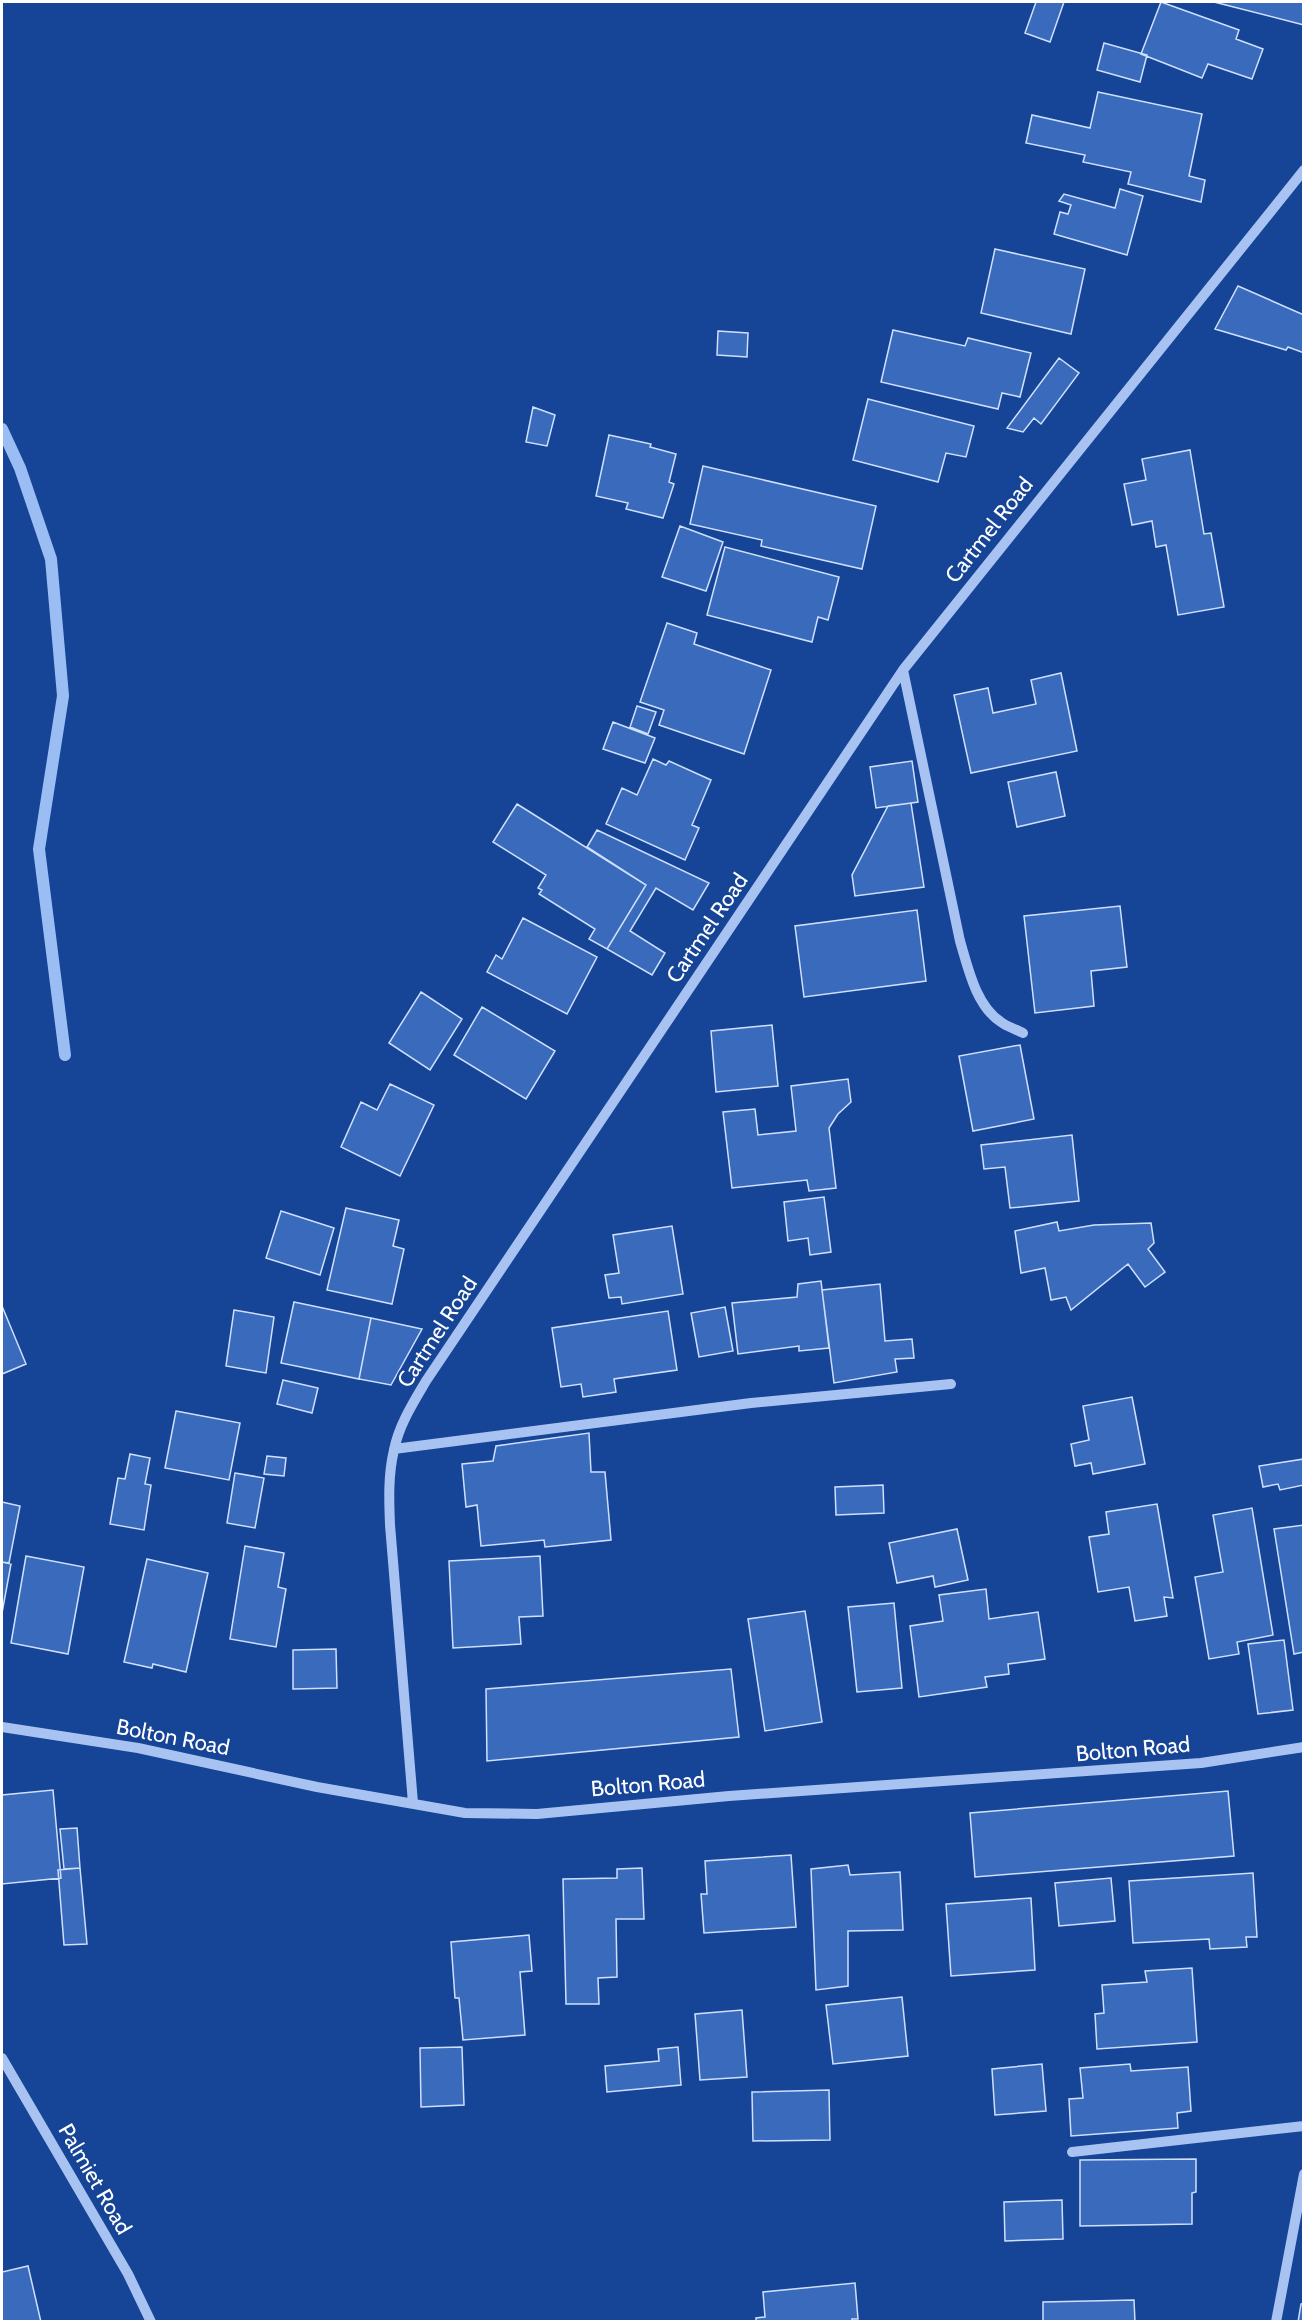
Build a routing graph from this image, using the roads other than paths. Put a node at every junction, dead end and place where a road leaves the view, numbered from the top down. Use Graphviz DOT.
graph roads {
  1 [pos="1304,170"];
  2 [pos="903,670"];
  3 [pos="1023,1033"];
  4 [pos="951,1384"];
  5 [pos="394,1449"];
  6 [pos="2,1727"];
  7 [pos="1304,1747"];
  8 [pos="414,1803"];
  9 [pos="2,2058"];
  10 [pos="1304,2126"];
  11 [pos="1072,2152"];
  12 [pos="1304,2174"];
  13 [pos="152,2322"];
  14 [pos="1276,2322"];
  1 -- 2 [label="street, Cartmel Road"];
  2 -- 3 [label="street"];
  2 -- 5 [label="street, Cartmel Road"];
  4 -- 5 [label="street"];
  5 -- 8 [label="street, Cartmel Road"];
  6 -- 8 [label="street, Bolton Road"];
  7 -- 8 [label="street, Bolton Road"];
  9 -- 13 [label="street, Palmiet Road"];
  10 -- 11 [label="street"];
  12 -- 14 [label="street"];
}
